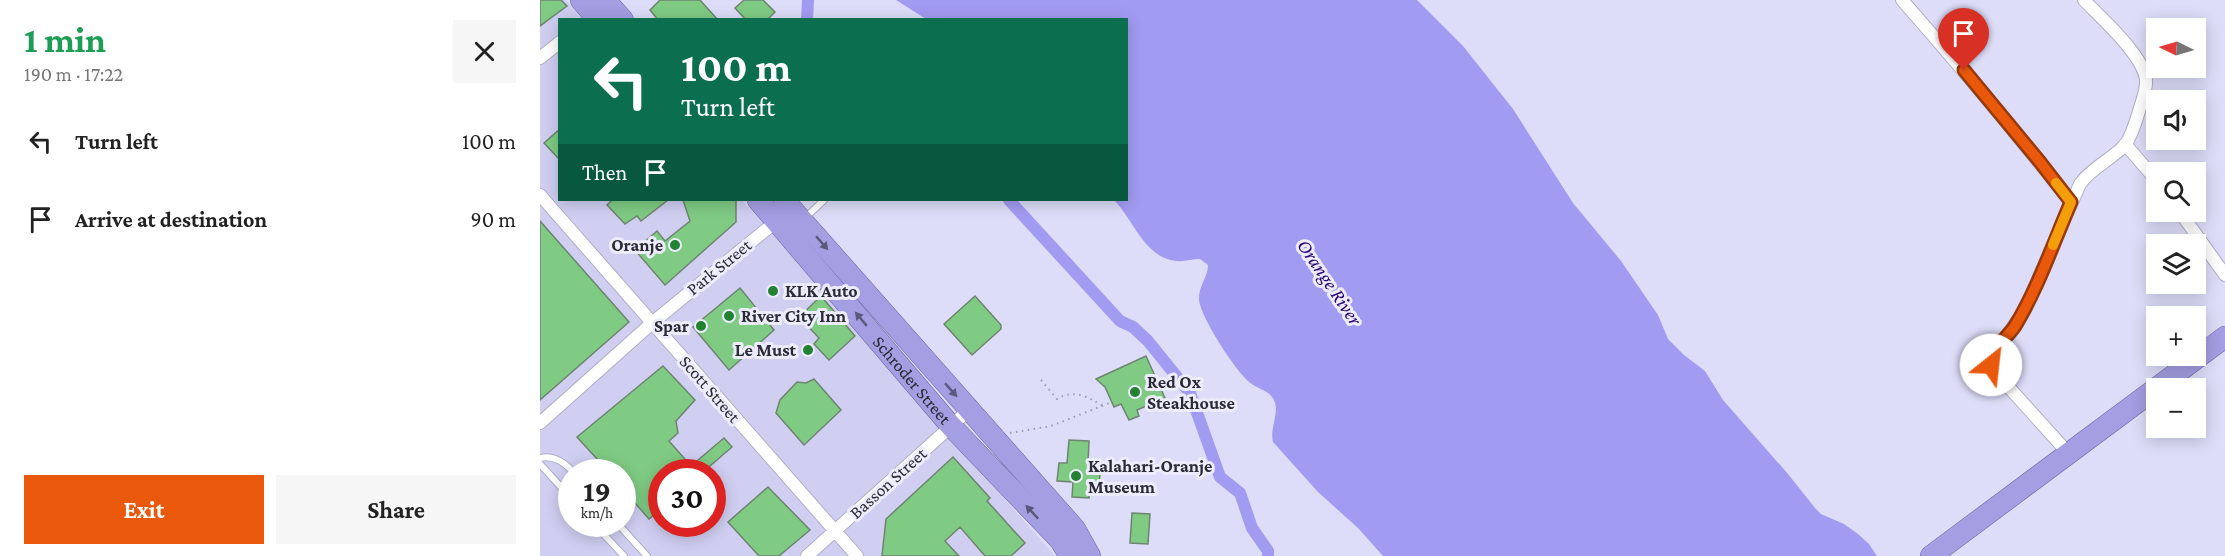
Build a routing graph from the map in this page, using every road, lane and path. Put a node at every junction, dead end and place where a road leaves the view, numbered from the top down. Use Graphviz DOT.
graph roads {
  1 [pos="1902,0"];
  2 [pos="2084,0"];
  3 [pos="595,9"];
  4 [pos="618,18"];
  5 [pos="558,44"];
  6 [pos="540,58"];
  7 [pos="2125,144"];
  8 [pos="2146,168"];
  9 [pos="540,195"];
  10 [pos="761,201"];
  11 [pos="821,201"];
  12 [pos="2071,202"];
  13 [pos="789,212"];
  14 [pos="2187,222"];
  15 [pos="2225,275"];
  16 [pos="652,323"];
  17 [pos="2225,337"];
  18 [pos="1041,380"];
  19 [pos="1112,402"];
  20 [pos="1103,406"];
  21 [pos="969,410"];
  22 [pos="540,423"];
  23 [pos="951,426"];
  24 [pos="1009,433"];
  25 [pos="2069,454"];
  26 [pos="540,458"];
  27 [pos="558,460"];
  28 [pos="540,464"];
  29 [pos="558,484"];
  30 [pos="835,531"];
  31 [pos="606,537"];
  32 [pos="630,537"];
  33 [pos="624,556"];
  34 [pos="647,556"];
  35 [pos="807,556"];
  36 [pos="857,556"];
  37 [pos="1070,556"];
  38 [pos="1090,556"];
  39 [pos="1931,556"];
  1 -- 12 [label="street"];
  2 -- 7 [label="street"];
  3 -- 4 [label="highway"];
  5 -- 6 [label="street"];
  7 -- 8 [label="street"];
  7 -- 12 [label="street"];
  9 -- 16 [label="street, Scott Street"];
  10 -- 13 [label="highway, Schroder Street"];
  11 -- 13 [label="lane"];
  12 -- 25 [label="street"];
  13 -- 16 [label="street, Park Street"];
  13 -- 21 [label="highway, Schroder Street, one-way"];
  23 -- 13 [label="highway, Schroder Street, one-way"];
  14 -- 15 [label="street"];
  16 -- 22 [label="street, Park Street"];
  16 -- 30 [label="street, Scott Street"];
  17 -- 25 [label="highway"];
  18 -- 20 [label="path"];
  19 -- 20 [label="path"];
  20 -- 24 [label="path"];
  21 -- 23 [label="street, Basson Street"];
  21 -- 38 [label="highway, Schroder Street"];
  23 -- 30 [label="street, Basson Street"];
  37 -- 23 [label="highway, Schroder Street, one-way"];
  25 -- 39 [label="highway"];
  26 -- 27 [label="lane"];
  28 -- 29 [label="lane"];
  30 -- 35 [label="street, Basson Street"];
  30 -- 36 [label="street, Scott Street"];
  31 -- 33 [label="lane"];
  32 -- 34 [label="lane"];
}
